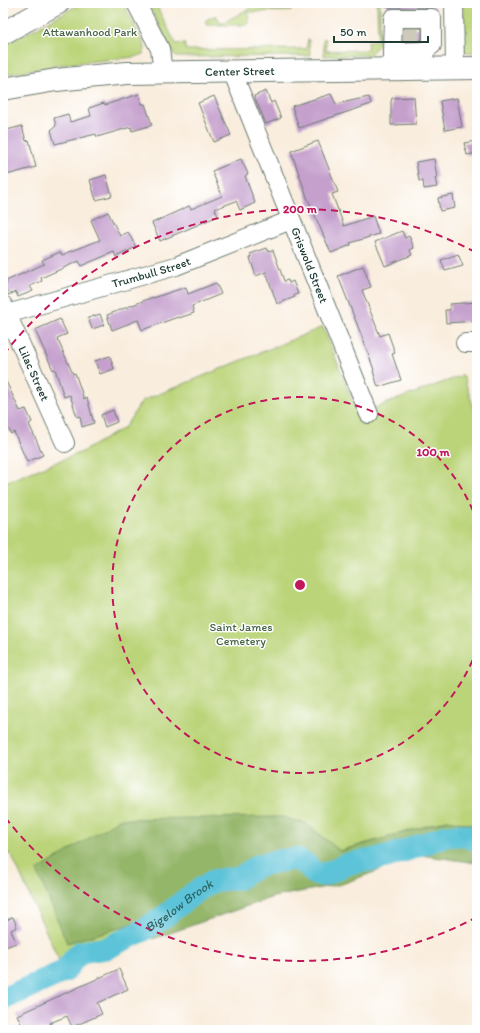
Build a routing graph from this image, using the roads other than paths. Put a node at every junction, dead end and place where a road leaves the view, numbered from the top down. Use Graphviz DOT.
graph roads {
  1 [pos="58,3"];
  2 [pos="136,3"];
  3 [pos="454,3"];
  4 [pos="3,33"];
  5 [pos="455,35"];
  6 [pos="426,48"];
  7 [pos="394,49"];
  8 [pos="455,68"];
  9 [pos="477,68"];
  10 [pos="232,71"];
  11 [pos="163,72"];
  12 [pos="3,89"];
  13 [pos="291,220"];
  14 [pos="5,309"];
  15 [pos="369,414"];
  16 [pos="65,443"];
  1 -- 4 [label="main road"];
  2 -- 11 [label="street"];
  3 -- 5 [label="street"];
  5 -- 6 [label="street"];
  5 -- 8 [label="street"];
  6 -- 7 [label="main road, Center Street"];
  6 -- 7 [label="street"];
  6 -- 8 [label="main road, Center Street"];
  7 -- 10 [label="main road, Center Street"];
  8 -- 9 [label="main road, Center Street"];
  10 -- 11 [label="main road, Center Street"];
  10 -- 13 [label="street, Griswold Street"];
  11 -- 12 [label="main road, Center Street"];
  13 -- 14 [label="street, Trumbull Street"];
  13 -- 15 [label="street, Griswold Street"];
  14 -- 16 [label="street, Lilac Street"];
}
